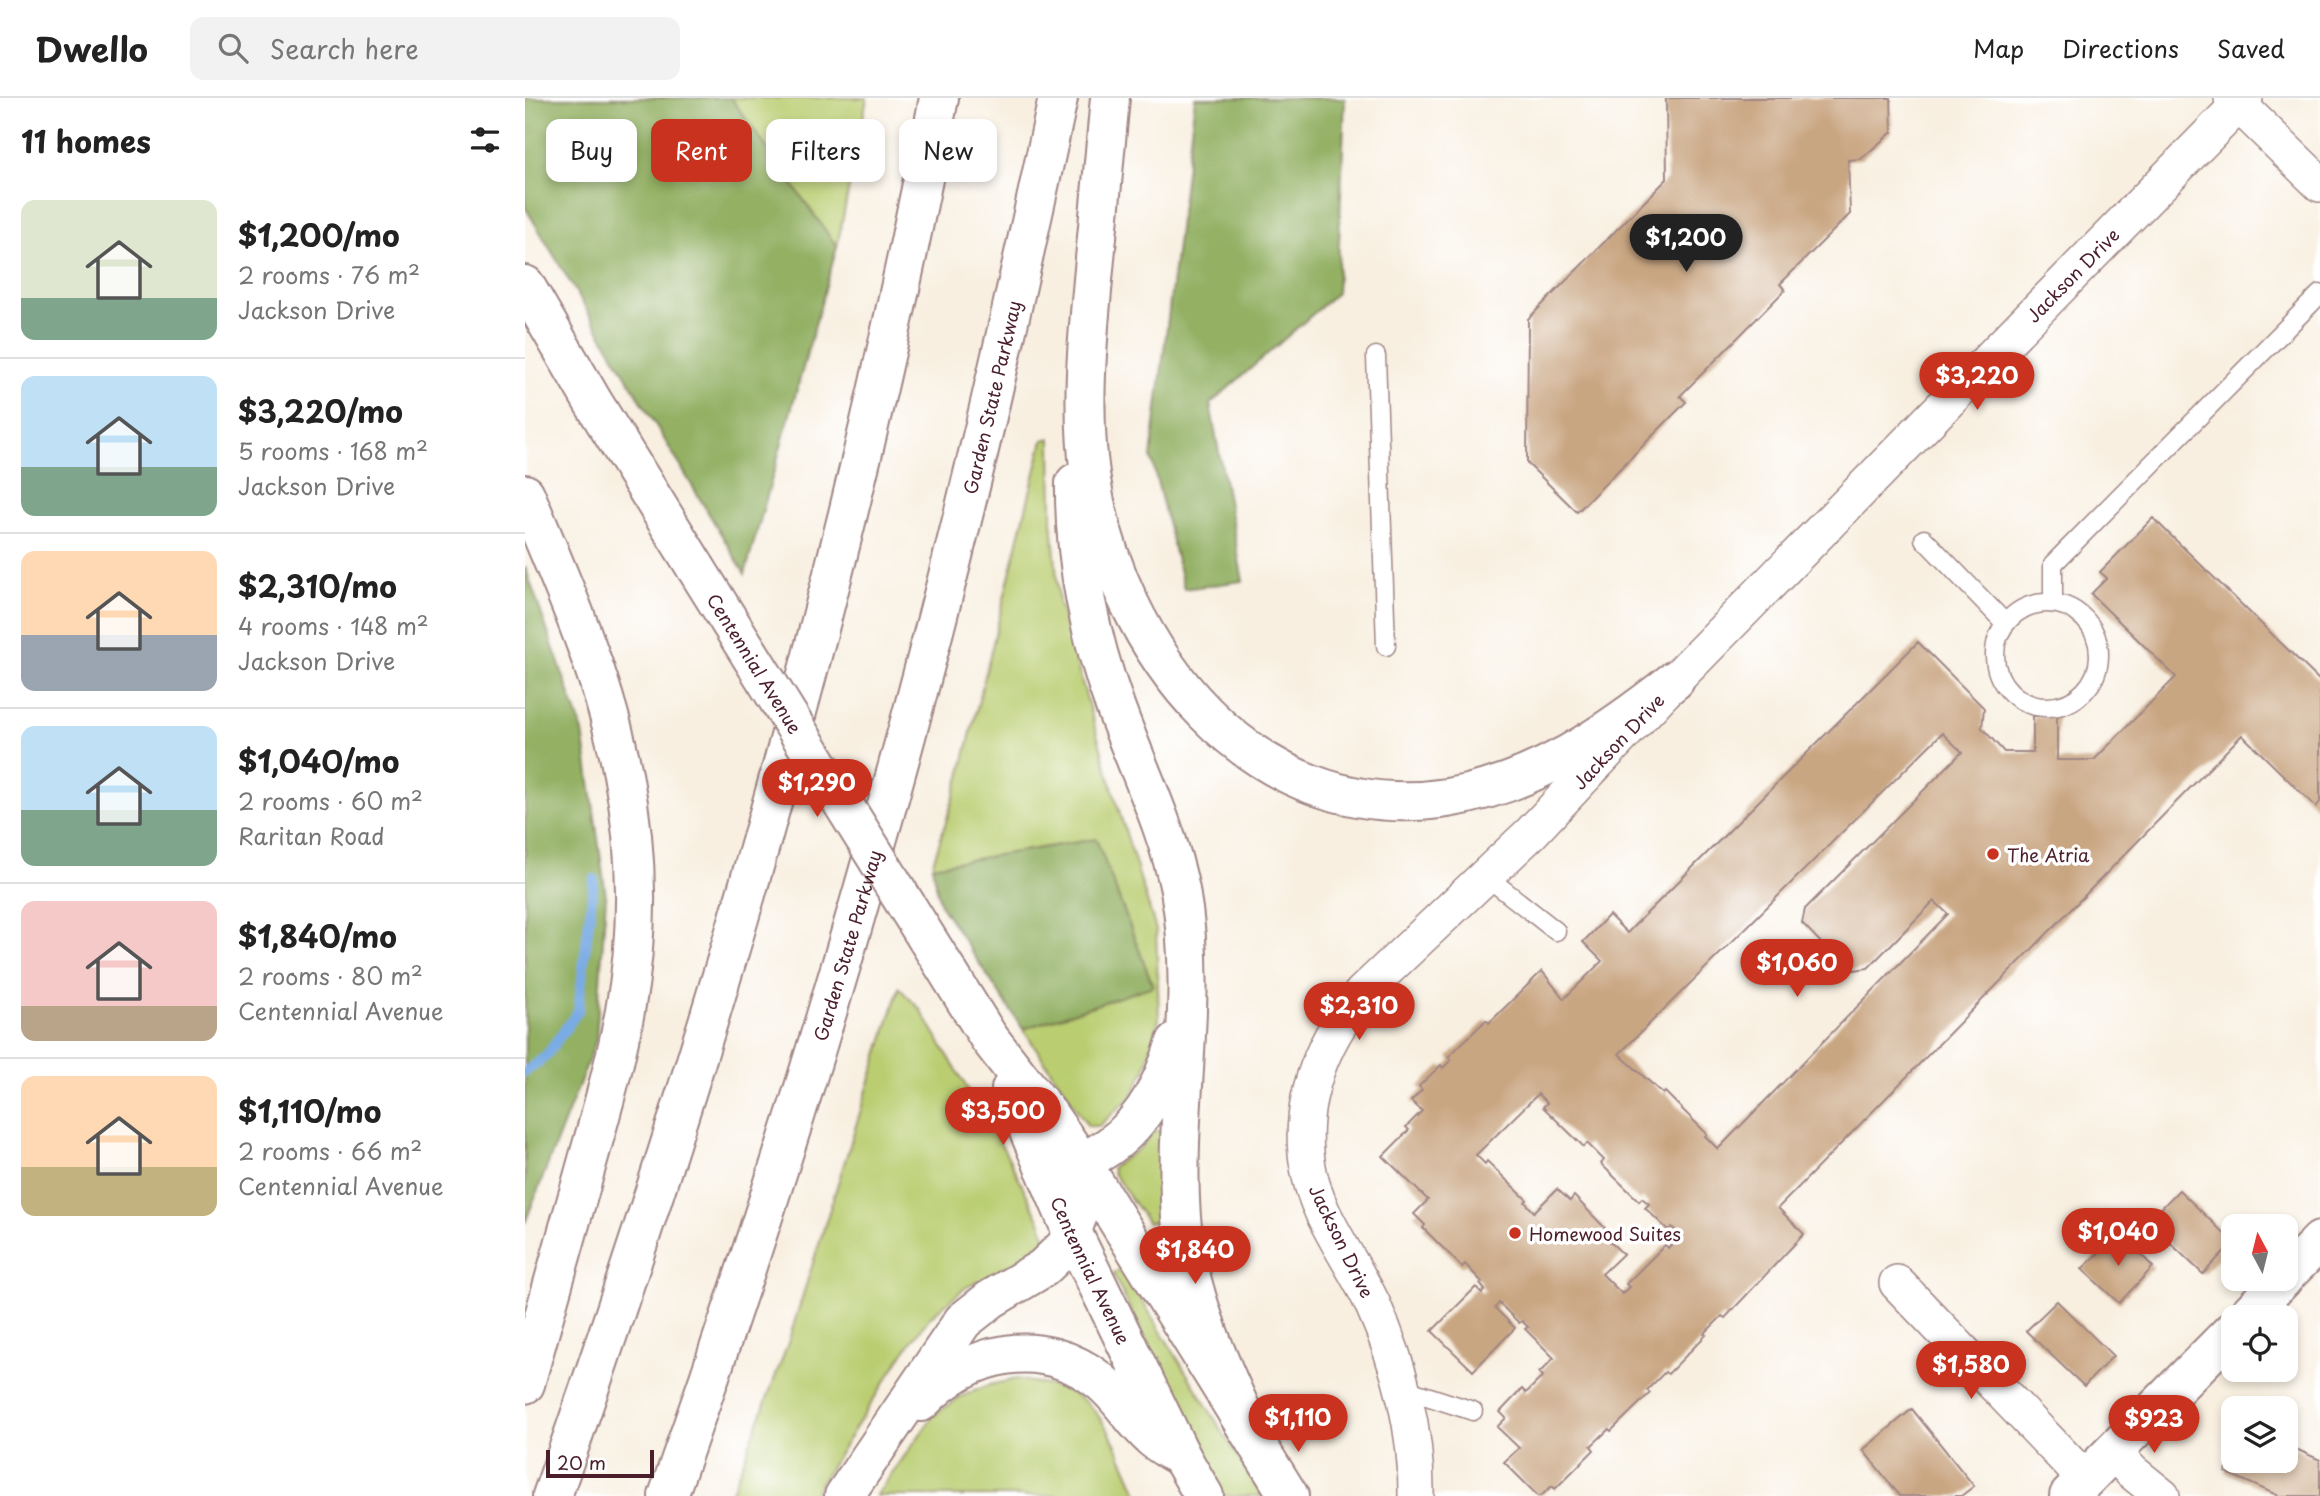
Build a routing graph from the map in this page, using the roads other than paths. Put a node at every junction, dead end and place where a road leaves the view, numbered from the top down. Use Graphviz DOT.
graph roads {
  1 [pos="939,98"];
  2 [pos="1058,98"];
  3 [pos="1110,98"];
  4 [pos="2239,100"];
  5 [pos="2320,184"];
  6 [pos="525,285"];
  7 [pos="2320,294"];
  8 [pos="1087,344"];
  9 [pos="1376,356"];
  10 [pos="525,494"];
  11 [pos="1924,539"];
  12 [pos="2053,603"];
  13 [pos="2005,623"];
  14 [pos="1386,646"];
  15 [pos="1675,680"];
  16 [pos="1487,877"];
  17 [pos="1556,931"];
  18 [pos="1188,978"];
  19 [pos="989,1038"];
  20 [pos="1082,1163"];
  21 [pos="1043,1165"];
  22 [pos="1072,1231"];
  23 [pos="2320,1241"];
  24 [pos="2298,1264"];
  25 [pos="1897,1283"];
  26 [pos="2270,1292"];
  27 [pos="2258,1305"];
  28 [pos="2221,1342"];
  29 [pos="525,1384"];
  30 [pos="1402,1388"];
  31 [pos="1473,1411"];
  32 [pos="1256,1442"];
  33 [pos="2113,1451"];
  34 [pos="1182,1458"];
  35 [pos="850,1487"];
  36 [pos="2077,1488"];
  37 [pos="552,1496"];
  38 [pos="668,1496"];
  39 [pos="1203,1496"];
  40 [pos="1289,1496"];
  41 [pos="1416,1496"];
  42 [pos="2162,1496"];
  1 -- 37 [label="main road"];
  2 -- 38 [label="main road, Garden State Parkway"];
  3 -- 8 [label="main road"];
  4 -- 5 [label="street"];
  4 -- 15 [label="street, Jackson Drive"];
  6 -- 19 [label="main road, Centennial Avenue, bridge"];
  7 -- 12 [label="lane"];
  8 -- 15 [label="main road"];
  8 -- 18 [label="main road"];
  9 -- 14 [label="lane"];
  10 -- 29 [label="main road"];
  11 -- 13 [label="lane"];
  12 -- 13 [label="lane"];
  12 -- 13 [label="lane"];
  15 -- 16 [label="street, Jackson Drive"];
  16 -- 17 [label="lane"];
  16 -- 30 [label="street, Jackson Drive"];
  18 -- 20 [label="main road"];
  18 -- 32 [label="main road"];
  19 -- 20 [label="main road, Centennial Avenue"];
  19 -- 21 [label="main road, Centennial Avenue"];
  20 -- 21 [label="main road"];
  20 -- 22 [label="main road"];
  20 -- 32 [label="main road, Centennial Avenue"];
  21 -- 22 [label="main road, Centennial Avenue"];
  22 -- 34 [label="main road, Centennial Avenue"];
  22 -- 35 [label="main road"];
  23 -- 24 [label="main road"];
  25 -- 36 [label="street"];
  26 -- 27 [label="main road"];
  28 -- 33 [label="main road"];
  30 -- 31 [label="lane"];
  30 -- 41 [label="street, Jackson Drive"];
  32 -- 40 [label="main road, Centennial Avenue"];
  33 -- 36 [label="main road"];
  33 -- 42 [label="street"];
  34 -- 35 [label="main road"];
  34 -- 39 [label="main road, Centennial Avenue"];
}
